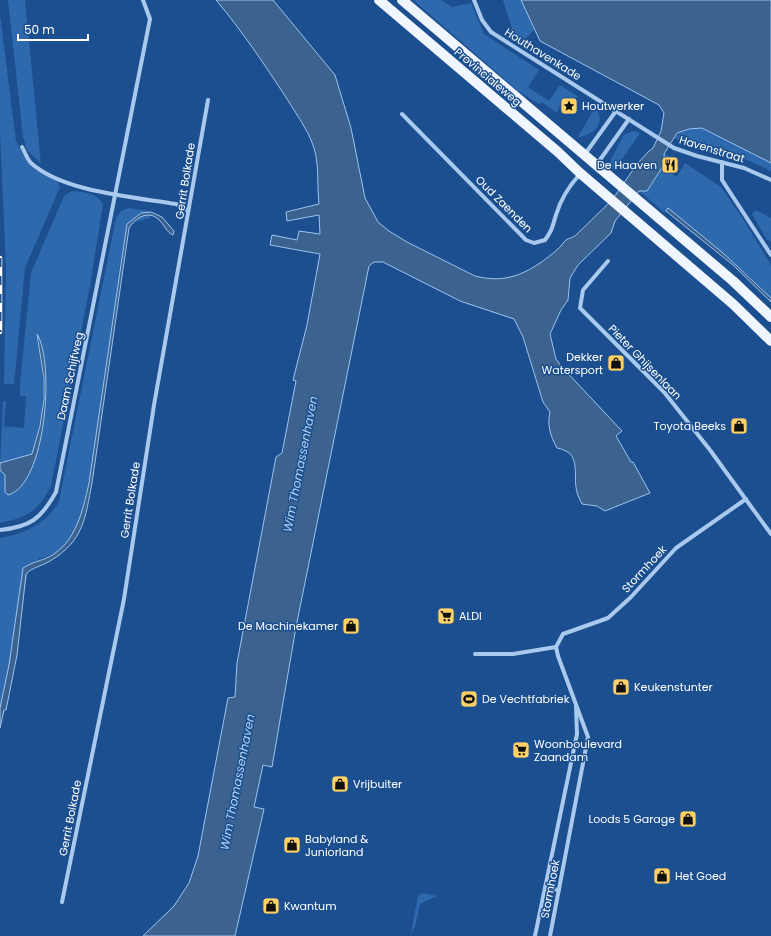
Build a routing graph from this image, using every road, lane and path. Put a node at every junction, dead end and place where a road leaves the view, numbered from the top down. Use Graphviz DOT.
graph roads {
  1 [pos="143,0"];
  2 [pos="379,0"];
  3 [pos="402,0"];
  4 [pos="474,0"];
  5 [pos="208,100"];
  6 [pos="616,111"];
  7 [pos="402,114"];
  8 [pos="629,119"];
  9 [pos="22,147"];
  10 [pos="585,154"];
  11 [pos="722,162"];
  12 [pos="597,164"];
  13 [pos="580,173"];
  14 [pos="771,180"];
  15 [pos="116,194"];
  16 [pos="188,210"];
  17 [pos="771,255"];
  18 [pos="608,261"];
  19 [pos="771,317"];
  20 [pos="771,341"];
  21 [pos="746,498"];
  22 [pos="0,530"];
  23 [pos="771,534"];
  24 [pos="556,647"];
  25 [pos="475,654"];
  26 [pos="576,707"];
  27 [pos="545,888"];
  28 [pos="559,890"];
  29 [pos="62,902"];
  30 [pos="535,936"];
  31 [pos="550,936"];
  1 -- 15 [label="street, Daam Schijfweg"];
  2 -- 13 [label="main road, Provincialeweg"];
  3 -- 10 [label="main road, Provincialeweg"];
  4 -- 6 [label="street, Houthavenkade"];
  5 -- 16 [label="street, Gerrit Bolkade"];
  6 -- 8 [label="street, Havenstraat"];
  6 -- 10 [label="street"];
  7 -- 13 [label="street, Oud Zaenden"];
  8 -- 11 [label="street, Havenstraat"];
  8 -- 12 [label="street"];
  9 -- 15 [label="street"];
  10 -- 12 [label="main road, Provincialeweg"];
  10 -- 13 [label="main road"];
  11 -- 14 [label="street, Havenstraat"];
  11 -- 17 [label="street"];
  12 -- 13 [label="main road"];
  12 -- 19 [label="main road, Provincialeweg"];
  13 -- 20 [label="main road, Provincialeweg"];
  15 -- 16 [label="street"];
  15 -- 22 [label="street, Daam Schijfweg"];
  16 -- 29 [label="street, Gerrit Bolkade"];
  18 -- 21 [label="street, Pieter Ghijsenlaan"];
  21 -- 23 [label="street, Pieter Ghijsenlaan"];
  21 -- 24 [label="street, Stormhoek"];
  24 -- 25 [label="street"];
  24 -- 26 [label="street, Stormhoek"];
  26 -- 27 [label="street, Stormhoek"];
  26 -- 28 [label="street, Stormhoek"];
  27 -- 28 [label="street"];
  27 -- 30 [label="street, Stormhoek"];
  28 -- 31 [label="street, Stormhoek"];
}
